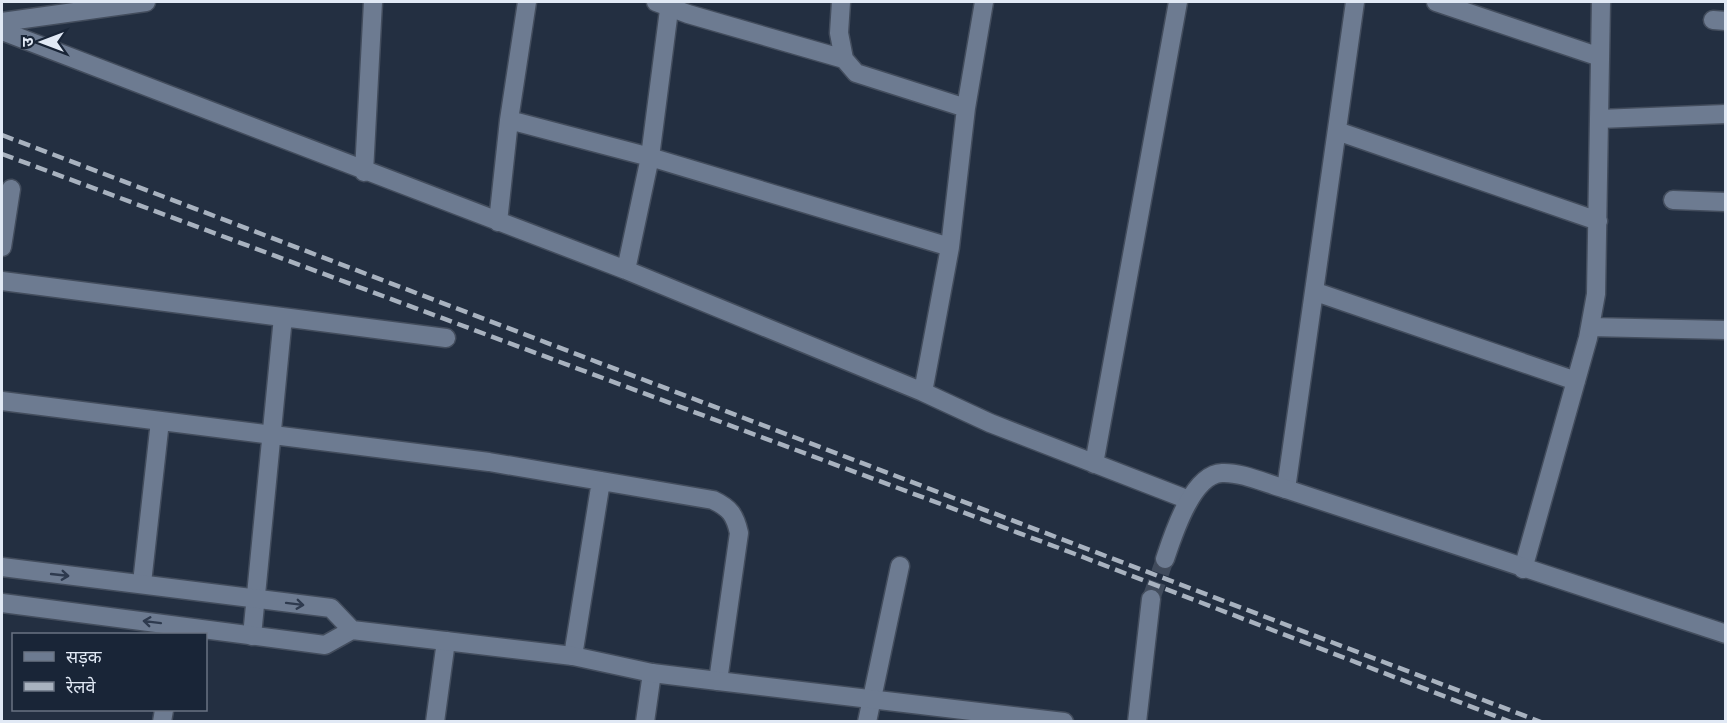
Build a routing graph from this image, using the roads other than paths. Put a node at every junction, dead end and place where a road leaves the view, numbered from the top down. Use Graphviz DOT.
graph roads {
  1 [pos="146,2"];
  2 [pos="373,2"];
  3 [pos="527,2"];
  4 [pos="842,2"];
  5 [pos="984,2"];
  6 [pos="1178,2"];
  7 [pos="1355,2"];
  8 [pos="1436,2"];
  9 [pos="1601,2"];
  10 [pos="665,3"];
  11 [pos="2,22"];
  12 [pos="2,31"];
  13 [pos="1600,57"];
  14 [pos="844,59"];
  15 [pos="966,108"];
  16 [pos="1725,114"];
  17 [pos="1599,118"];
  18 [pos="509,120"];
  19 [pos="1337,130"];
  20 [pos="650,157"];
  21 [pos="364,172"];
  22 [pos="12,189"];
  23 [pos="1672,200"];
  24 [pos="1725,202"];
  25 [pos="1598,221"];
  26 [pos="498,222"];
  27 [pos="2,247"];
  28 [pos="950,247"];
  29 [pos="626,270"];
  30 [pos="2,281"];
  31 [pos="1316,292"];
  32 [pos="283,317"];
  33 [pos="1590,327"];
  34 [pos="1725,330"];
  35 [pos="446,338"];
  36 [pos="1576,381"];
  37 [pos="923,392"];
  38 [pos="2,401"];
  39 [pos="160,421"];
  40 [pos="272,435"];
  41 [pos="1094,464"];
  42 [pos="600,481"];
  43 [pos="1287,489"];
  44 [pos="1189,500"];
  45 [pos="1165,559"];
  46 [pos="900,566"];
  47 [pos="2,567"];
  48 [pos="1523,569"];
  49 [pos="142,583"];
  50 [pos="257,599"];
  51 [pos="1151,599"];
  52 [pos="2,603"];
  53 [pos="175,630"];
  54 [pos="352,630"];
  55 [pos="1725,634"];
  56 [pos="252,636"];
  57 [pos="446,641"];
  58 [pos="573,656"];
  59 [pos="652,673"];
  60 [pos="718,681"];
  61 [pos="872,699"];
  62 [pos="435,722"];
  63 [pos="645,722"];
  64 [pos="867,722"];
  65 [pos="1064,722"];
  66 [pos="1137,722"];
  1 -- 11 [label="street"];
  2 -- 21 [label="street"];
  3 -- 18 [label="street"];
  4 -- 14 [label="street"];
  5 -- 15 [label="street"];
  6 -- 41 [label="street"];
  7 -- 19 [label="street"];
  8 -- 13 [label="street"];
  9 -- 13 [label="street"];
  10 -- 14 [label="street"];
  10 -- 20 [label="street"];
  12 -- 21 [label="street"];
  13 -- 17 [label="street"];
  14 -- 15 [label="street"];
  15 -- 28 [label="street"];
  16 -- 17 [label="street"];
  17 -- 25 [label="street"];
  18 -- 20 [label="street"];
  18 -- 26 [label="street"];
  19 -- 25 [label="street"];
  19 -- 31 [label="street"];
  20 -- 28 [label="street"];
  20 -- 29 [label="street"];
  21 -- 26 [label="street"];
  22 -- 27 [label="street"];
  23 -- 24 [label="street"];
  25 -- 33 [label="street"];
  26 -- 29 [label="street"];
  28 -- 37 [label="street"];
  29 -- 37 [label="street"];
  30 -- 32 [label="street"];
  31 -- 36 [label="street"];
  31 -- 43 [label="street"];
  32 -- 35 [label="street"];
  32 -- 40 [label="street"];
  33 -- 34 [label="street"];
  33 -- 36 [label="street"];
  36 -- 48 [label="street"];
  37 -- 41 [label="street"];
  38 -- 39 [label="street"];
  39 -- 40 [label="street"];
  39 -- 49 [label="street"];
  40 -- 42 [label="street"];
  40 -- 50 [label="street"];
  41 -- 44 [label="street"];
  42 -- 58 [label="street"];
  42 -- 60 [label="street"];
  43 -- 44 [label="street"];
  43 -- 48 [label="street"];
  44 -- 45 [label="street"];
  46 -- 61 [label="street"];
  47 -- 49 [label="street, one-way"];
  48 -- 55 [label="street"];
  49 -- 50 [label="street"];
  50 -- 54 [label="street, one-way"];
  50 -- 56 [label="street"];
  51 -- 66 [label="street"];
  53 -- 52 [label="street, one-way"];
  53 -- 56 [label="street"];
  54 -- 56 [label="street"];
  54 -- 57 [label="street"];
  57 -- 58 [label="street"];
  57 -- 62 [label="street"];
  58 -- 59 [label="street"];
  59 -- 60 [label="street"];
  59 -- 63 [label="street"];
  60 -- 61 [label="street"];
  61 -- 64 [label="street"];
  61 -- 65 [label="street"];
}
